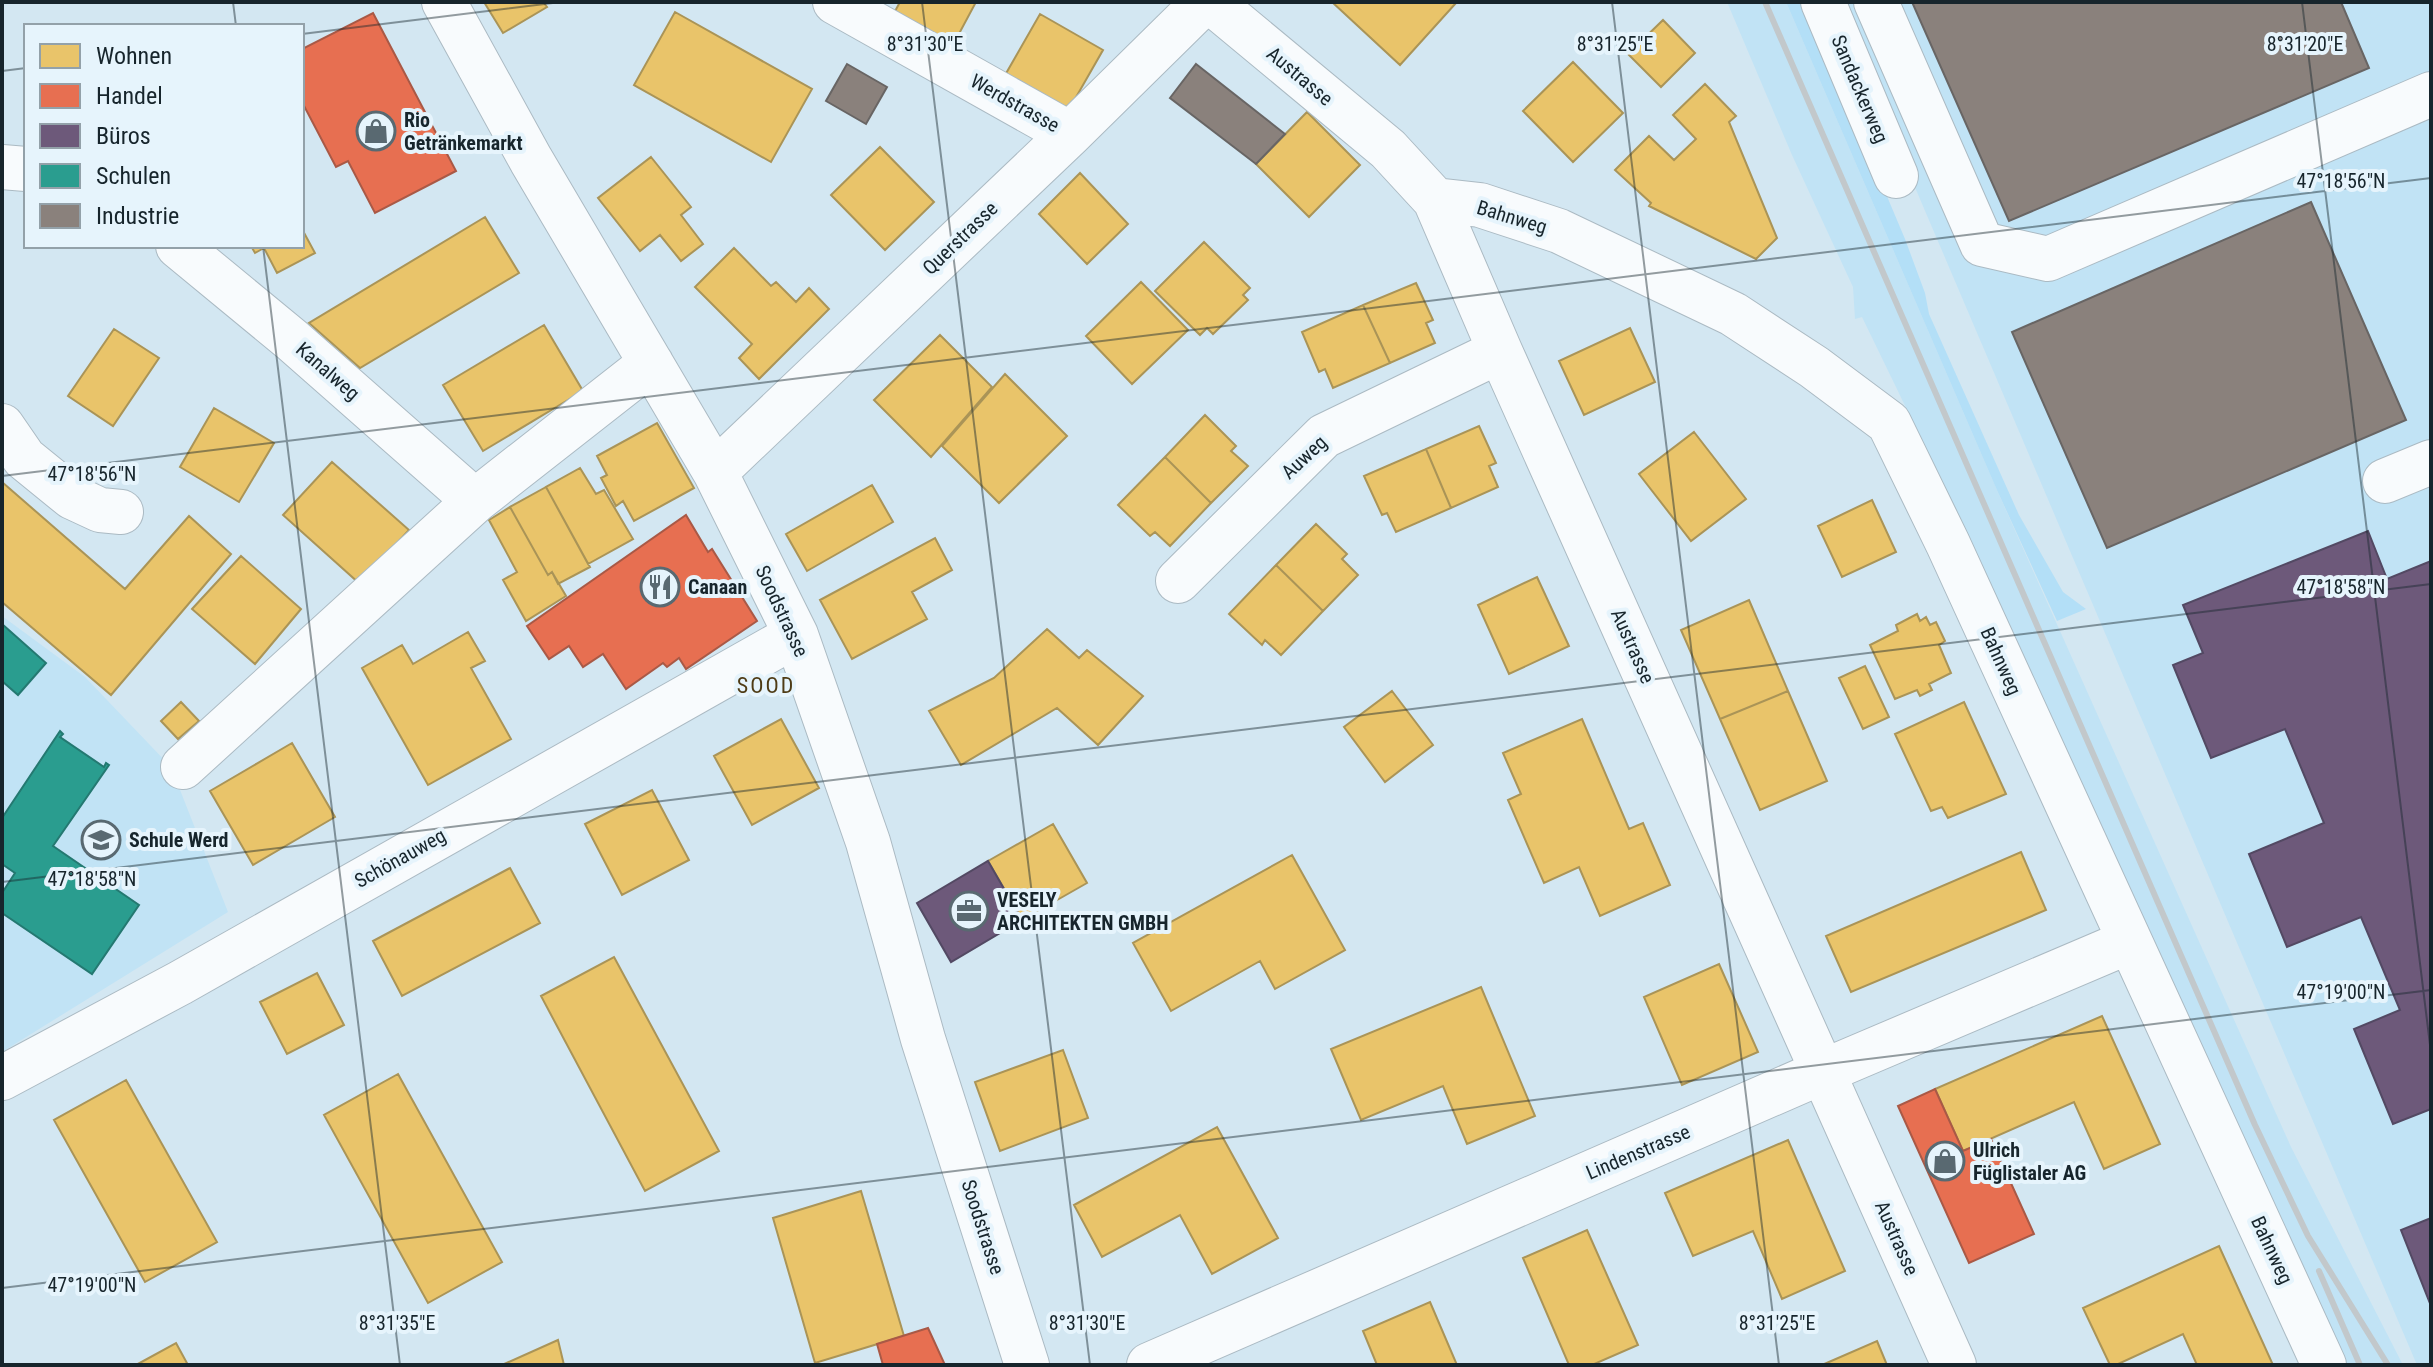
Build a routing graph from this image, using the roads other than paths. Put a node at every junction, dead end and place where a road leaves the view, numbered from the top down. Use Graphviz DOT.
graph roads {
  1 [pos="444,2"];
  2 [pos="835,2"];
  3 [pos="1204,2"];
  4 [pos="1211,2"];
  5 [pos="1823,2"];
  6 [pos="1876,2"];
  7 [pos="2431,94"];
  8 [pos="1070,134"];
  9 [pos="2,167"];
  10 [pos="24,169"];
  11 [pos="1896,176"];
  12 [pos="1435,200"];
  13 [pos="180,248"];
  14 [pos="1500,351"];
  15 [pos="651,363"];
  16 [pos="2,426"];
  17 [pos="2431,462"];
  18 [pos="715,472"];
  19 [pos="2385,481"];
  20 [pos="475,501"];
  21 [pos="121,512"];
  22 [pos="1178,581"];
  23 [pos="796,635"];
  24 [pos="183,767"];
  25 [pos="2128,942"];
  26 [pos="1822,1072"];
  27 [pos="2,1078"];
  28 [pos="1027,1365"];
  29 [pos="1149,1365"];
  30 [pos="1954,1365"];
  31 [pos="2324,1365"];
  1 -- 15 [label="street, Soodstrasse"];
  2 -- 8 [label="street, Werdstrasse"];
  3 -- 8 [label="street, Querstrasse"];
  4 -- 12 [label="street, Austrasse"];
  5 -- 11 [label="street, Sandackerweg"];
  6 -- 7 [label="street"];
  8 -- 18 [label="street, Querstrasse"];
  9 -- 10 [label="street"];
  12 -- 14 [label="street, Austrasse"];
  12 -- 25 [label="street, Bahnweg"];
  13 -- 20 [label="street, Kanalweg"];
  14 -- 22 [label="street, Auweg"];
  14 -- 26 [label="street, Austrasse"];
  15 -- 18 [label="street, Soodstrasse"];
  15 -- 20 [label="street"];
  16 -- 21 [label="street"];
  17 -- 19 [label="street"];
  18 -- 23 [label="street, Soodstrasse"];
  20 -- 24 [label="street"];
  23 -- 27 [label="street, Schönauweg"];
  23 -- 28 [label="street, Soodstrasse"];
  25 -- 26 [label="street, Lindenstrasse"];
  25 -- 31 [label="street, Bahnweg"];
  26 -- 29 [label="street, Lindenstrasse"];
  26 -- 30 [label="street, Austrasse"];
}
